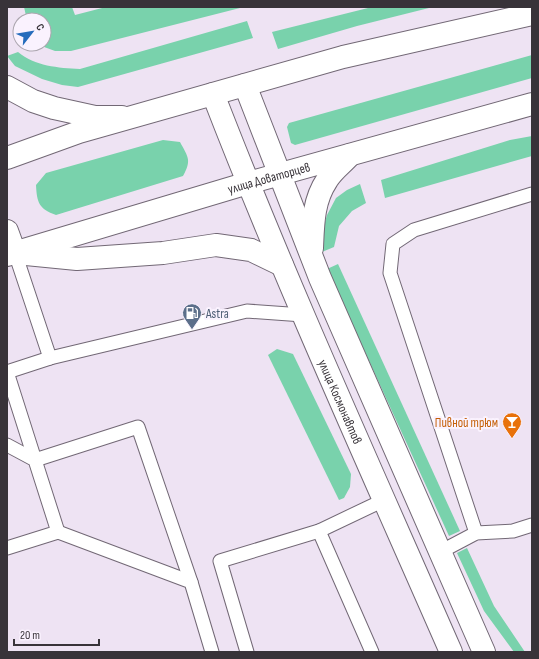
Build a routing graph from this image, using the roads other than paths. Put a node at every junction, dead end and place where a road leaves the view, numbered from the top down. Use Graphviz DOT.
graph roads {
  1 [pos="532,14"];
  2 [pos="245,85"];
  3 [pos="7,87"];
  4 [pos="213,94"];
  5 [pos="532,104"];
  6 [pos="135,116"];
  7 [pos="351,154"];
  8 [pos="7,158"];
  9 [pos="280,174"];
  10 [pos="248,183"];
  11 [pos="532,194"];
  12 [pos="7,231"];
  13 [pos="11,254"];
  14 [pos="312,256"];
  15 [pos="282,265"];
  16 [pos="303,316"];
  17 [pos="50,358"];
  18 [pos="7,445"];
  19 [pos="34,460"];
  20 [pos="384,500"];
  21 [pos="532,524"];
  22 [pos="320,531"];
  23 [pos="58,532"];
  24 [pos="476,533"];
  25 [pos="7,548"];
  26 [pos="440,552"];
  27 [pos="191,582"];
  28 [pos="212,652"];
  29 [pos="247,652"];
  30 [pos="372,652"];
  31 [pos="451,652"];
  32 [pos="484,652"];
  1 -- 2 [label="main road"];
  2 -- 4 [label="main road"];
  2 -- 9 [label="main road"];
  3 -- 6 [label="main road"];
  4 -- 6 [label="main road"];
  4 -- 10 [label="main road, улица Космонавтов"];
  5 -- 7 [label="main road, улица Доваторцев"];
  6 -- 8 [label="main road"];
  7 -- 9 [label="main road, улица Доваторцев"];
  7 -- 14 [label="main road"];
  9 -- 10 [label="main road, улица Доваторцев"];
  9 -- 14 [label="main road"];
  10 -- 13 [label="main road, улица Доваторцев"];
  10 -- 15 [label="main road, улица Космонавтов"];
  11 -- 24 [label="lane"];
  12 -- 13 [label="main road"];
  13 -- 15 [label="main road"];
  13 -- 17 [label="lane"];
  14 -- 26 [label="main road"];
  15 -- 16 [label="main road, улица Космонавтов"];
  16 -- 17 [label="lane"];
  16 -- 20 [label="main road, улица Космонавтов"];
  17 -- 19 [label="lane"];
  18 -- 19 [label="lane"];
  19 -- 23 [label="lane"];
  19 -- 27 [label="lane"];
  20 -- 22 [label="lane"];
  20 -- 31 [label="main road, улица Космонавтов"];
  21 -- 24 [label="lane"];
  22 -- 29 [label="lane"];
  22 -- 30 [label="lane"];
  23 -- 25 [label="lane"];
  23 -- 27 [label="lane"];
  24 -- 26 [label="lane"];
  26 -- 32 [label="main road"];
  27 -- 28 [label="lane"];
}
